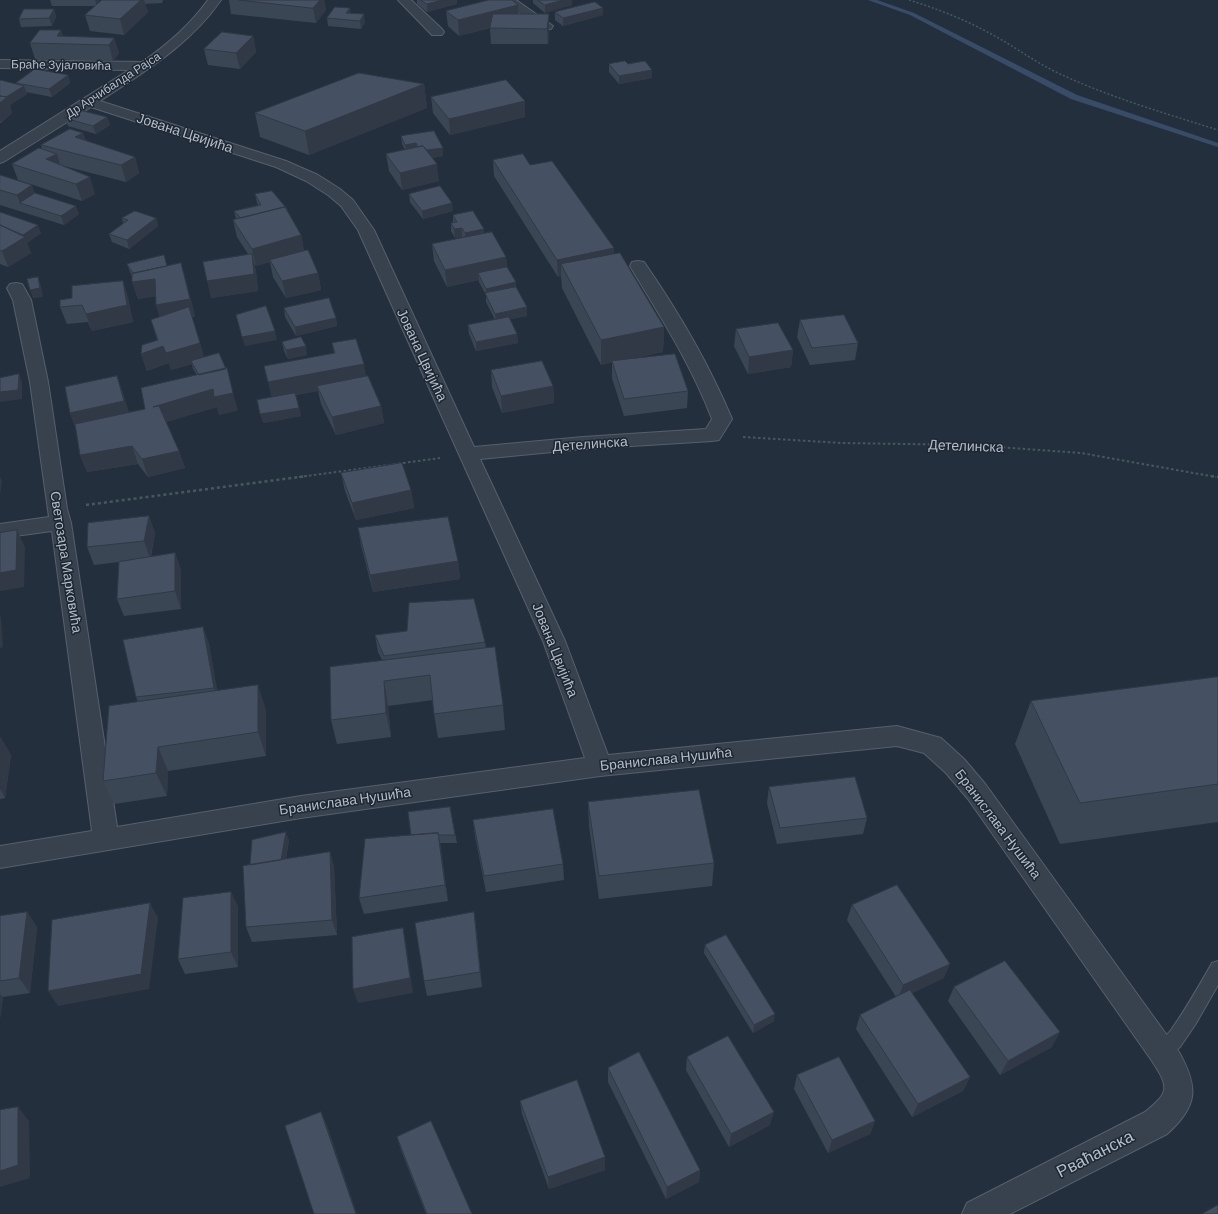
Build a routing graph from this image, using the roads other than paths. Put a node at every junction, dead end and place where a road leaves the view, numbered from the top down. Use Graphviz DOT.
graph roads {
  1 [pos="215,0"];
  2 [pos="404,0"];
  3 [pos="507,0"];
  4 [pos="546,26"];
  5 [pos="437,32"];
  6 [pos="0,64"];
  7 [pos="145,66"];
  8 [pos="89,102"];
  9 [pos="0,158"];
  10 [pos="638,266"];
  11 [pos="16,288"];
  12 [pos="469,454"];
  13 [pos="59,516"];
  14 [pos="0,531"];
  15 [pos="600,766"];
  16 [pos="106,839"];
  17 [pos="0,857"];
  18 [pos="1218,969"];
  19 [pos="1168,1060"];
  20 [pos="978,1214"];
  1 -- 7 [label="street, Др Арчибалда Рајса"];
  2 -- 5 [label="street"];
  3 -- 4 [label="street"];
  6 -- 7 [label="street, Браће Зујаловића"];
  7 -- 8 [label="street, Др Арчибалда Рајса"];
  8 -- 9 [label="street, Др Арчибалда Рајса"];
  8 -- 12 [label="street, Јована Цвијића"];
  10 -- 12 [label="street, Детелинска"];
  11 -- 13 [label="street, Светозара Марковића"];
  12 -- 15 [label="street, Јована Цвијића"];
  13 -- 14 [label="street"];
  13 -- 16 [label="street, Светозара Марковића"];
  15 -- 16 [label="street, Бранислава Нушића"];
  15 -- 19 [label="street, Бранислава Нушића"];
  16 -- 17 [label="street, Бранислава Нушића"];
  18 -- 19 [label="lane"];
  19 -- 20 [label="street, Рваћанска"];
}
